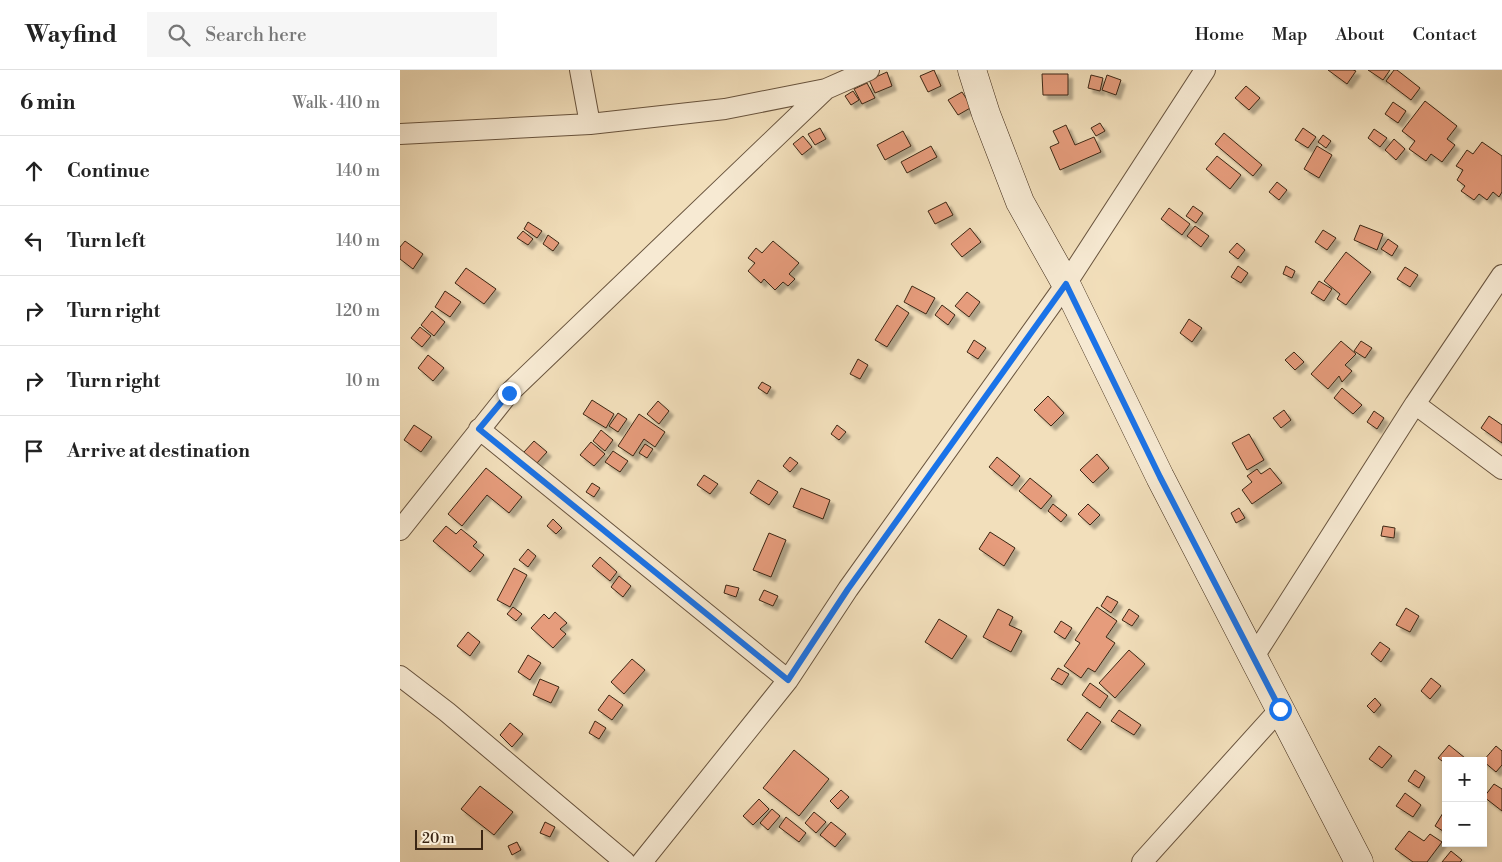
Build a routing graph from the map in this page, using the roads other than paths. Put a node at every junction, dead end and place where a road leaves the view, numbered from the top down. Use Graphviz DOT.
graph roads {
  1 [pos="580,70"];
  2 [pos="869,70"];
  3 [pos="972,70"];
  4 [pos="1205,70"];
  5 [pos="826,89"];
  6 [pos="590,124"];
  7 [pos="400,134"];
  8 [pos="1502,275"];
  9 [pos="1066,284"];
  10 [pos="1415,404"];
  11 [pos="479,429"];
  12 [pos="1502,469"];
  13 [pos="400,530"];
  14 [pos="1253,658"];
  15 [pos="400,676"];
  16 [pos="788,680"];
  17 [pos="1280,709"];
  18 [pos="625,862"];
  19 [pos="642,862"];
  20 [pos="1142,862"];
  21 [pos="1359,862"];
  1 -- 6 [label="street"];
  2 -- 5 [label="street"];
  3 -- 9 [label="street"];
  4 -- 9 [label="street"];
  5 -- 6 [label="street"];
  5 -- 11 [label="street"];
  6 -- 7 [label="street"];
  8 -- 10 [label="street"];
  9 -- 14 [label="street"];
  9 -- 16 [label="street"];
  10 -- 12 [label="street"];
  10 -- 14 [label="street"];
  11 -- 13 [label="street"];
  11 -- 16 [label="street"];
  14 -- 17 [label="street"];
  15 -- 18 [label="street"];
  16 -- 19 [label="street"];
  17 -- 20 [label="street"];
  17 -- 21 [label="street"];
}
